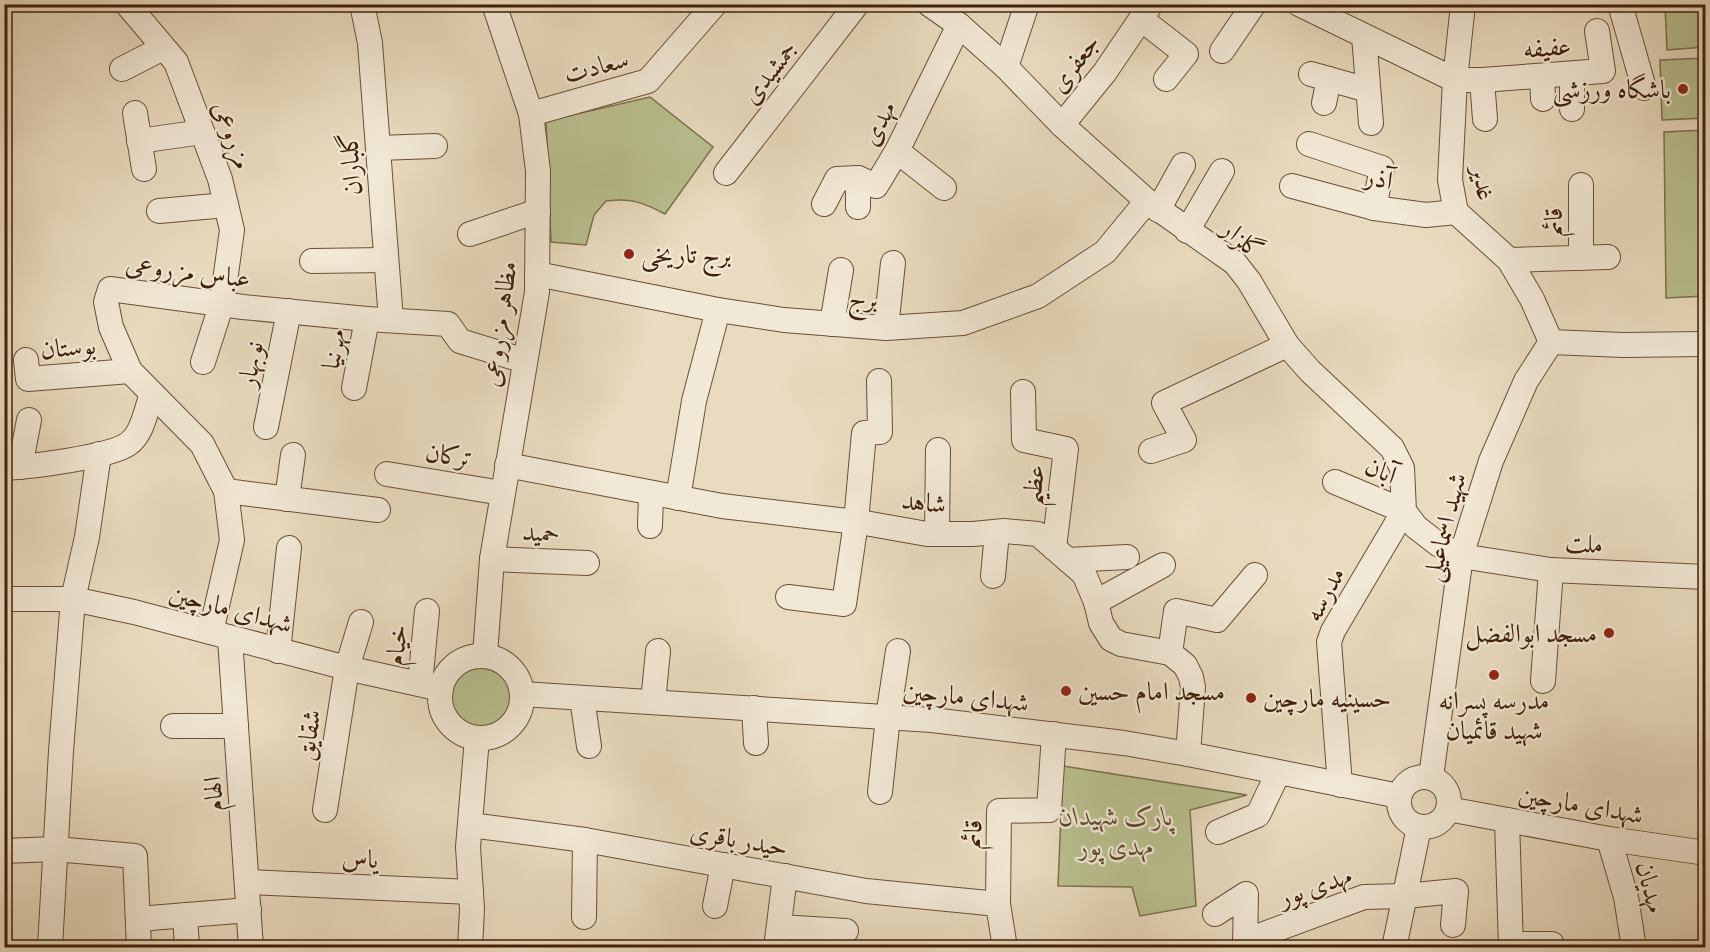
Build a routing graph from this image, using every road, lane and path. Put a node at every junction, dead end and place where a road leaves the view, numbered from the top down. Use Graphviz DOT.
graph roads {
  1 [pos="127,4"];
  2 [pos="362,4"];
  3 [pos="494,4"];
  4 [pos="715,4"];
  5 [pos="856,4"];
  6 [pos="929,4"];
  7 [pos="1027,4"];
  8 [pos="1254,4"];
  9 [pos="1299,4"];
  10 [pos="1463,4"];
  11 [pos="1620,4"];
  12 [pos="1146,11"];
  13 [pos="959,25"];
  14 [pos="1597,31"];
  15 [pos="1364,36"];
  16 [pos="164,48"];
  17 [pos="1222,51"];
  18 [pos="1006,67"];
  19 [pos="122,69"];
  20 [pos="1572,74"];
  21 [pos="1166,79"];
  22 [pos="1455,80"];
  23 [pos="1482,80"];
  24 [pos="1644,87"];
  25 [pos="1368,90"];
  26 [pos="1324,104"];
  27 [pos="1572,109"];
  28 [pos="135,113"];
  29 [pos="531,114"];
  30 [pos="1485,119"];
  31 [pos="1371,123"];
  32 [pos="1062,125"];
  33 [pos="202,132"];
  34 [pos="140,141"];
  35 [pos="1309,144"];
  36 [pos="435,146"];
  37 [pos="378,148"];
  38 [pos="897,151"];
  39 [pos="1183,165"];
  40 [pos="144,169"];
  41 [pos="1222,171"];
  42 [pos="726,173"];
  43 [pos="858,178"];
  44 [pos="1581,185"];
  45 [pos="1292,186"];
  46 [pos="944,188"];
  47 [pos="824,204"];
  48 [pos="226,205"];
  49 [pos="1152,206"];
  50 [pos="858,207"];
  51 [pos="1374,208"];
  52 [pos="159,211"];
  53 [pos="538,211"];
  54 [pos="1456,212"];
  55 [pos="1187,231"];
  56 [pos="470,234"];
  57 [pos="1608,257"];
  58 [pos="1581,258"];
  59 [pos="387,260"];
  60 [pos="1509,260"];
  61 [pos="312,261"];
  62 [pos="894,262"];
  63 [pos="841,270"];
  64 [pos="537,274"];
  65 [pos="222,303"];
  66 [pos="718,310"];
  67 [pos="289,312"];
  68 [pos="367,319"];
  69 [pos="392,320"];
  70 [pos="832,324"];
  71 [pos="886,328"];
  72 [pos="1551,342"];
  73 [pos="1706,344"];
  74 [pos="1287,345"];
  75 [pos="26,360"];
  76 [pos="525,360"];
  77 [pos="203,362"];
  78 [pos="130,371"];
  79 [pos="879,381"];
  80 [pos="354,388"];
  81 [pos="1023,392"];
  82 [pos="152,394"];
  83 [pos="28,420"];
  84 [pos="266,427"];
  85 [pos="938,450"];
  86 [pos="1151,451"];
  87 [pos="99,454"];
  88 [pos="293,455"];
  89 [pos="507,465"];
  90 [pos="12,468"];
  91 [pos="387,474"];
  92 [pos="1335,482"];
  93 [pos="226,491"];
  94 [pos="502,493"];
  95 [pos="651,493"];
  96 [pos="287,498"];
  97 [pos="678,498"];
  98 [pos="378,510"];
  99 [pos="1404,511"];
  100 [pos="856,522"];
  101 [pos="650,526"];
  102 [pos="997,532"];
  103 [pos="936,534"];
  104 [pos="289,548"];
  105 [pos="1061,554"];
  106 [pos="1461,556"];
  107 [pos="1127,557"];
  108 [pos="492,559"];
  109 [pos="587,563"];
  110 [pos="1163,565"];
  111 [pos="1551,570"];
  112 [pos="1255,575"];
  113 [pos="993,576"];
  114 [pos="1706,577"];
  115 [pos="788,597"];
  116 [pos="4,599"];
  117 [pos="73,599"];
  118 [pos="1096,602"];
  119 [pos="428,611"];
  120 [pos="361,621"];
  121 [pos="220,635"];
  122 [pos="278,651"];
  123 [pos="658,651"];
  124 [pos="898,651"];
  125 [pos="1170,653"];
  126 [pos="485,655"];
  127 [pos="347,668"];
  128 [pos="1543,681"];
  129 [pos="431,686"];
  130 [pos="522,694"];
  131 [pos="582,698"];
  132 [pos="653,702"];
  133 [pos="754,708"];
  134 [pos="888,717"];
  135 [pos="173,726"];
  136 [pos="237,726"];
  137 [pos="1054,734"];
  138 [pos="477,738"];
  139 [pos="756,743"];
  140 [pos="589,746"];
  141 [pos="1188,753"];
  142 [pos="1278,773"];
  143 [pos="1431,777"];
  144 [pos="1340,784"];
  145 [pos="880,792"];
  146 [pos="1399,796"];
  147 [pos="1448,809"];
  148 [pos="325,810"];
  149 [pos="1507,820"];
  150 [pos="470,825"];
  151 [pos="1419,827"];
  152 [pos="1218,832"];
  153 [pos="1609,839"];
  154 [pos="585,840"];
  155 [pos="55,849"];
  156 [pos="4,851"];
  157 [pos="1706,853"];
  158 [pos="723,865"];
  159 [pos="785,876"];
  160 [pos="247,882"];
  161 [pos="471,892"];
  162 [pos="1405,896"];
  163 [pos="998,904"];
  164 [pos="715,906"];
  165 [pos="249,910"];
  166 [pos="1215,914"];
  167 [pos="185,915"];
  168 [pos="584,917"];
  169 [pos="138,919"];
  170 [pos="1453,925"];
  171 [pos="846,931"];
  172 [pos="777,937"];
  173 [pos="1245,944"];
  174 [pos="1511,946"];
  175 [pos="50,948"];
  176 [pos="139,948"];
  177 [pos="187,948"];
  178 [pos="251,948"];
  179 [pos="470,948"];
  180 [pos="1005,948"];
  181 [pos="1394,948"];
  182 [pos="1553,948"];
  183 [pos="1634,948"];
  1 -- 16 [label="street, مزروعی"];
  2 -- 37 [label="street, گلباران"];
  3 -- 29 [label="street, مظاهر مزروعی"];
  4 -- 29 [label="street, سعادت"];
  5 -- 42 [label="street, جمشیدی"];
  6 -- 13 [label="street, گلزار"];
  7 -- 18 [label="street"];
  8 -- 17 [label="street"];
  9 -- 15 [label="street"];
  10 -- 22 [label="street, غدیر"];
  11 -- 24 [label="street"];
  12 -- 21 [label="street"];
  12 -- 32 [label="street, جعفری"];
  13 -- 18 [label="street, گلزار"];
  13 -- 38 [label="street, مهدی"];
  14 -- 20 [label="street, عفیفه"];
  15 -- 22 [label="street"];
  15 -- 25 [label="street"];
  16 -- 19 [label="street"];
  16 -- 33 [label="street, مزروعی"];
  18 -- 32 [label="street, گلزار"];
  20 -- 23 [label="street, عفیفه"];
  20 -- 27 [label="street"];
  22 -- 23 [label="street, عفیفه"];
  22 -- 54 [label="street, غدیر"];
  23 -- 30 [label="street"];
  25 -- 26 [label="street"];
  25 -- 31 [label="street"];
  28 -- 34 [label="street"];
  29 -- 53 [label="street, مظاهر مزروعی"];
  32 -- 49 [label="street, گلزار"];
  33 -- 34 [label="street"];
  33 -- 48 [label="street, مزروعی"];
  34 -- 40 [label="street"];
  35 -- 51 [label="street"];
  36 -- 37 [label="street"];
  37 -- 59 [label="street, گلباران"];
  38 -- 43 [label="street, مهدی"];
  38 -- 46 [label="street"];
  39 -- 49 [label="street, برج"];
  41 -- 55 [label="street"];
  43 -- 47 [label="street, مهدی"];
  43 -- 50 [label="street"];
  44 -- 58 [label="street, قائم"];
  45 -- 51 [label="street, آذر"];
  48 -- 52 [label="street"];
  48 -- 65 [label="street, مزروعی"];
  49 -- 55 [label="street, گلزار"];
  49 -- 71 [label="street, برج"];
  51 -- 54 [label="street, آذر"];
  53 -- 56 [label="street"];
  53 -- 64 [label="street, مظاهر مزروعی"];
  54 -- 60 [label="street, غدیر"];
  55 -- 74 [label="street, گلزار"];
  57 -- 58 [label="street, قائم"];
  58 -- 60 [label="street, قائم"];
  59 -- 61 [label="street"];
  59 -- 69 [label="street, گلباران"];
  60 -- 72 [label="street, غدیر"];
  62 -- 71 [label="street"];
  63 -- 70 [label="street"];
  64 -- 66 [label="street, برج"];
  64 -- 76 [label="street, مظاهر مزروعی"];
  65 -- 67 [label="street, عباس مزروعی"];
  65 -- 77 [label="street, مزروعی"];
  65 -- 78 [label="street, عباس مزروعی"];
  66 -- 70 [label="street, برج"];
  66 -- 97 [label="street"];
  67 -- 68 [label="street, عباس مزروعی"];
  67 -- 84 [label="street, نوبهار"];
  68 -- 69 [label="street, عباس مزروعی"];
  68 -- 80 [label="street, مهرنیا"];
  69 -- 76 [label="street, عباس مزروعی"];
  70 -- 71 [label="street, برج"];
  72 -- 73 [label="street"];
  72 -- 106 [label="street, شهید اسماعیلی"];
  74 -- 86 [label="street"];
  74 -- 99 [label="street, گلزار"];
  75 -- 78 [label="street, بوستان"];
  76 -- 89 [label="street, مظاهر مزروعی"];
  78 -- 82 [label="street, عباس مزروعی"];
  79 -- 100 [label="street"];
  81 -- 105 [label="street, عظیم"];
  82 -- 87 [label="street"];
  82 -- 93 [label="street, عباس مزروعی"];
  83 -- 90 [label="street"];
  85 -- 103 [label="street"];
  87 -- 90 [label="street"];
  87 -- 117 [label="street"];
  88 -- 96 [label="street"];
  89 -- 94 [label="street, مظاهر مزروعی"];
  89 -- 95 [label="street, شاهد"];
  91 -- 94 [label="street, ترکان"];
  92 -- 99 [label="street, آبان"];
  93 -- 96 [label="street"];
  93 -- 121 [label="street, عباس مزروعی"];
  94 -- 108 [label="street, مظاهر مزروعی"];
  95 -- 97 [label="street, شاهد"];
  95 -- 101 [label="street"];
  96 -- 98 [label="street"];
  97 -- 100 [label="street, شاهد"];
  99 -- 106 [label="street"];
  99 -- 144 [label="street, مدرسه"];
  100 -- 103 [label="street, شاهد"];
  100 -- 115 [label="street"];
  102 -- 103 [label="street, شاهد"];
  102 -- 105 [label="street, شاهد"];
  102 -- 113 [label="street"];
  104 -- 122 [label="street"];
  105 -- 107 [label="street"];
  105 -- 118 [label="street, شاهد"];
  106 -- 111 [label="street, ملت"];
  106 -- 143 [label="street, شهید اسماعیلی"];
  108 -- 109 [label="street, حمید"];
  108 -- 126 [label="street, مظاهر مزروعی"];
  110 -- 118 [label="street"];
  111 -- 114 [label="street, ملت"];
  111 -- 128 [label="street"];
  112 -- 125 [label="street"];
  116 -- 117 [label="street, شهدای مارچین"];
  117 -- 121 [label="street, شهدای مارچین"];
  117 -- 155 [label="street"];
  118 -- 125 [label="street, شاهد"];
  119 -- 129 [label="street, خیام"];
  120 -- 127 [label="street, شقایق"];
  121 -- 122 [label="street, شهدای مارچین"];
  121 -- 136 [label="street, الهام"];
  122 -- 127 [label="street, شهدای مارچین"];
  123 -- 132 [label="street"];
  124 -- 134 [label="street"];
  125 -- 141 [label="street"];
  126 -- 129 [label="street"];
  126 -- 130 [label="street"];
  127 -- 129 [label="street, شهدای مارچین"];
  127 -- 148 [label="street, شقایق"];
  129 -- 138 [label="street"];
  130 -- 131 [label="street, شهدای مارچین"];
  130 -- 138 [label="street"];
  131 -- 132 [label="street, شهدای مارچین"];
  131 -- 140 [label="street"];
  132 -- 133 [label="street, شهدای مارچین"];
  133 -- 134 [label="street, شهدای مارچین"];
  133 -- 139 [label="street"];
  134 -- 137 [label="street, شهدای مارچین"];
  134 -- 145 [label="street"];
  135 -- 136 [label="street"];
  136 -- 160 [label="street, الهام"];
  137 -- 141 [label="street, شهدای مارچین"];
  137 -- 163 [label="street, قائم"];
  138 -- 150 [label="street"];
  141 -- 142 [label="street, شهدای مارچین"];
  142 -- 144 [label="street, شهدای مارچین"];
  142 -- 152 [label="street"];
  143 -- 146 [label="street"];
  143 -- 147 [label="street"];
  144 -- 146 [label="street, شهدای مارچین"];
  146 -- 151 [label="street"];
  147 -- 149 [label="street, شهدای مارچین"];
  147 -- 151 [label="street"];
  149 -- 153 [label="street, شهدای مارچین"];
  149 -- 174 [label="street"];
  150 -- 154 [label="street, حیدر باقری"];
  150 -- 161 [label="street"];
  151 -- 162 [label="street"];
  153 -- 157 [label="street, شهدای مارچین"];
  153 -- 183 [label="street, مهدیان"];
  154 -- 158 [label="street, حیدر باقری"];
  154 -- 168 [label="street"];
  155 -- 156 [label="street"];
  155 -- 169 [label="street"];
  155 -- 175 [label="street"];
  158 -- 159 [label="street, حیدر باقری"];
  158 -- 164 [label="street"];
  159 -- 163 [label="street, حیدر باقری"];
  159 -- 172 [label="street"];
  160 -- 161 [label="street, یاس"];
  160 -- 165 [label="street, الهام"];
  161 -- 179 [label="street"];
  162 -- 170 [label="street, مهدی پور"];
  162 -- 173 [label="street, مهدی پور"];
  162 -- 181 [label="street"];
  163 -- 180 [label="street, قائم"];
  165 -- 167 [label="street"];
  165 -- 178 [label="street, الهام"];
  166 -- 173 [label="street"];
  167 -- 169 [label="street"];
  167 -- 177 [label="street"];
  169 -- 176 [label="street"];
  171 -- 172 [label="street"];
  174 -- 182 [label="street"];
}
